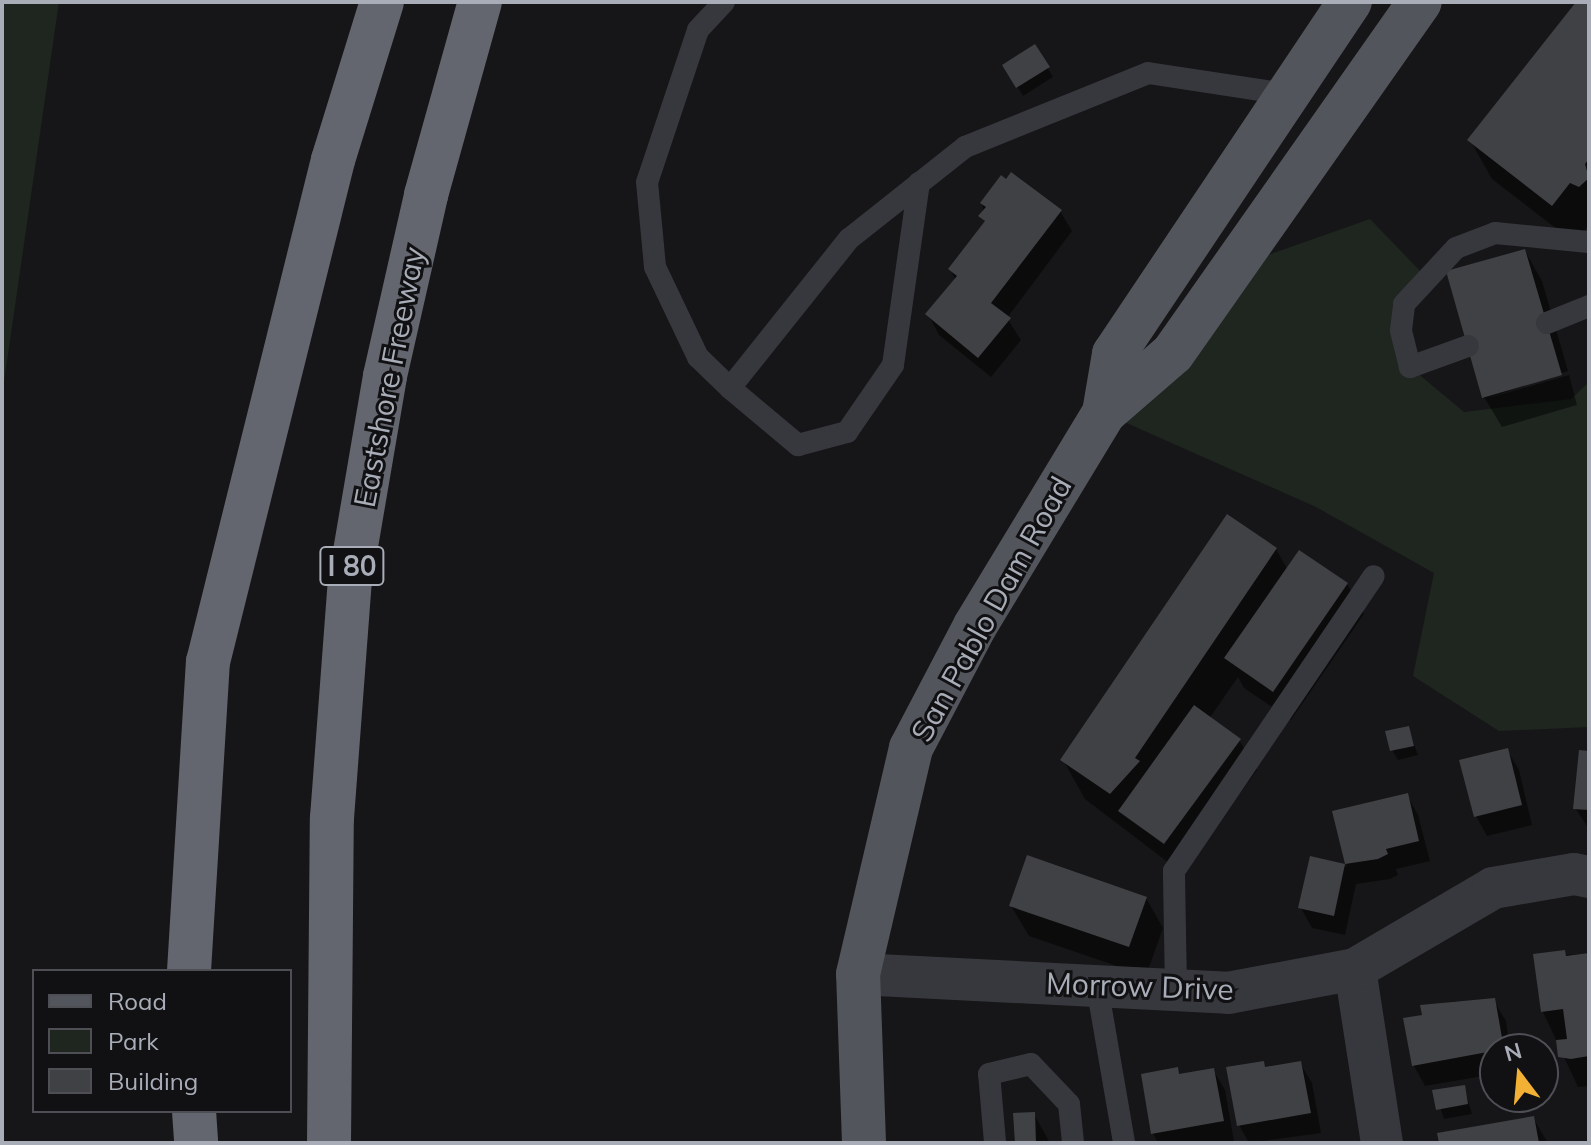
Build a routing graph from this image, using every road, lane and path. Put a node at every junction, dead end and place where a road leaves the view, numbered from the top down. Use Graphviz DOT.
graph roads {
  1 [pos="382,2"];
  2 [pos="480,2"];
  3 [pos="724,2"];
  4 [pos="1350,2"];
  5 [pos="1420,2"];
  6 [pos="1286,94"];
  7 [pos="919,183"];
  8 [pos="1589,242"];
  9 [pos="1589,306"];
  10 [pos="1547,323"];
  11 [pos="1468,346"];
  12 [pos="730,388"];
  13 [pos="1104,413"];
  14 [pos="1374,576"];
  15 [pos="1589,877"];
  16 [pos="189,969"];
  17 [pos="1355,969"];
  18 [pos="858,974"];
  19 [pos="1097,986"];
  20 [pos="1176,990"];
  21 [pos="194,1113"];
  22 [pos="995,1142"];
  23 [pos="196,1143"];
  24 [pos="329,1143"];
  25 [pos="864,1143"];
  26 [pos="1073,1143"];
  27 [pos="1124,1143"];
  28 [pos="1382,1143"];
  1 -- 16 [label="highway"];
  2 -- 24 [label="highway, Eastshore Freeway / I 80"];
  3 -- 12 [label="lane"];
  4 -- 6 [label="main road, San Pablo Dam Road"];
  5 -- 13 [label="main road, San Pablo Dam Road"];
  6 -- 7 [label="lane"];
  6 -- 13 [label="main road, San Pablo Dam Road"];
  7 -- 12 [label="lane"];
  7 -- 12 [label="lane"];
  8 -- 11 [label="lane"];
  9 -- 10 [label="lane"];
  13 -- 18 [label="main road, San Pablo Dam Road"];
  14 -- 20 [label="lane"];
  15 -- 17 [label="street, Morrow Drive"];
  17 -- 20 [label="street, Morrow Drive"];
  17 -- 28 [label="street"];
  18 -- 19 [label="street, Morrow Drive"];
  18 -- 25 [label="main road, San Pablo Dam Road"];
  19 -- 20 [label="street, Morrow Drive"];
  19 -- 27 [label="lane"];
  21 -- 23 [label="highway"];
  22 -- 26 [label="lane"];
}
